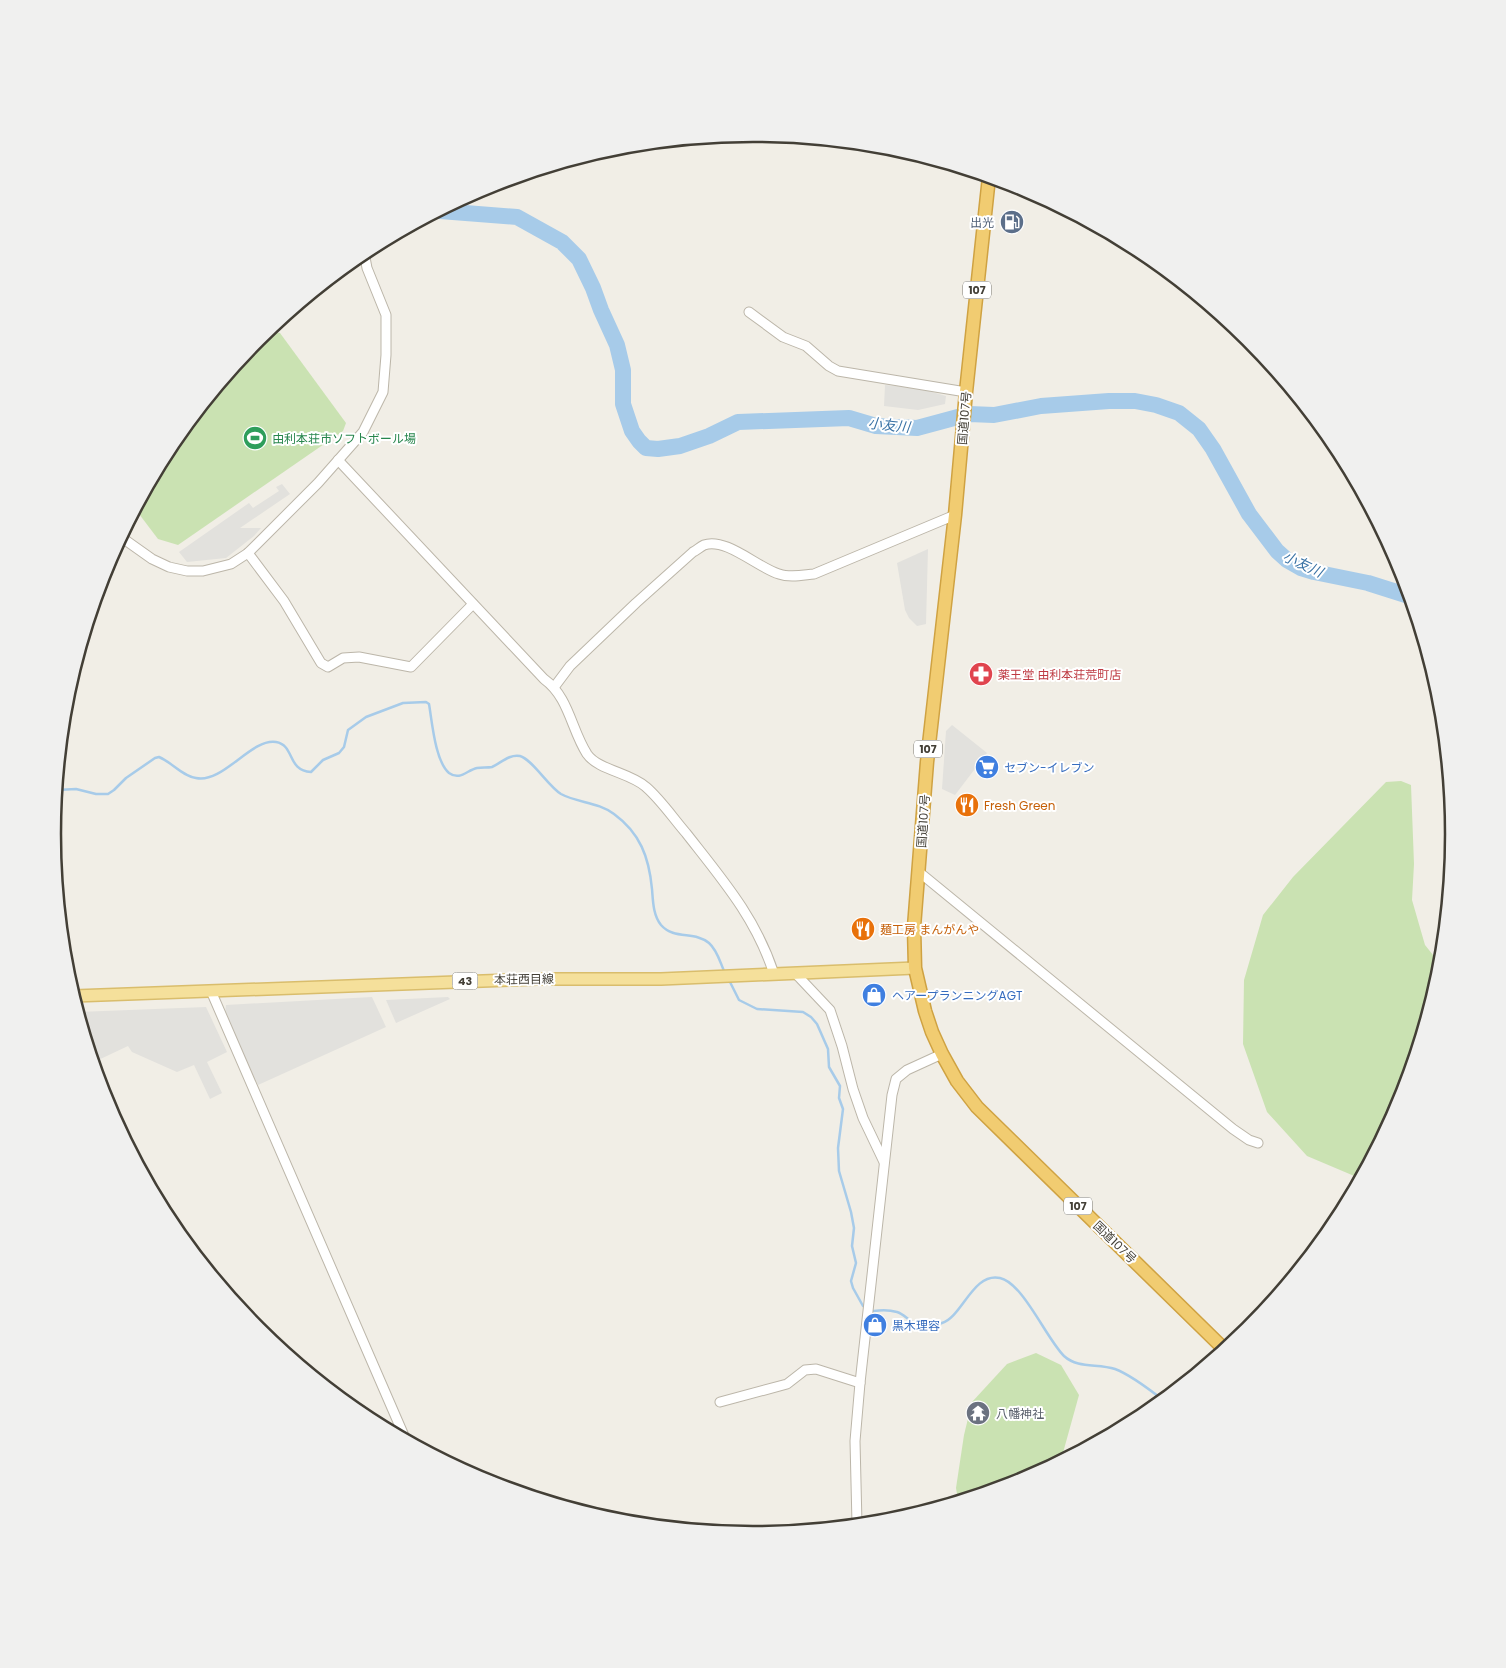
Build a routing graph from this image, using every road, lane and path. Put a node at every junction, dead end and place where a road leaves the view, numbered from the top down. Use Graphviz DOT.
graph roads {
  1 [pos="988,184"];
  2 [pos="366,261"];
  3 [pos="749,312"];
  4 [pos="966,398"];
  5 [pos="338,460"];
  6 [pos="956,515"];
  7 [pos="127,541"];
  8 [pos="248,553"];
  9 [pos="473,604"];
  10 [pos="555,686"];
  11 [pos="920,872"];
  12 [pos="915,968"];
  13 [pos="774,974"];
  14 [pos="796,974"];
  15 [pos="211,991"];
  16 [pos="81,996"];
  17 [pos="942,1054"];
  18 [pos="1258,1143"];
  19 [pos="884,1162"];
  20 [pos="1219,1344"];
  21 [pos="860,1383"];
  22 [pos="720,1402"];
  23 [pos="401,1429"];
  24 [pos="857,1518"];
  1 -- 4 [label="highway, 国道107号 / 107"];
  2 -- 5 [label="street"];
  3 -- 4 [label="street"];
  4 -- 6 [label="highway, 国道107号 / 107"];
  5 -- 8 [label="street"];
  5 -- 9 [label="street"];
  6 -- 10 [label="street"];
  6 -- 11 [label="highway, 国道107号 / 107"];
  7 -- 8 [label="street"];
  8 -- 9 [label="street"];
  9 -- 10 [label="street"];
  10 -- 13 [label="street"];
  11 -- 12 [label="highway, 国道107号 / 107"];
  11 -- 18 [label="street"];
  12 -- 14 [label="main road, 本荘西目線 / 43"];
  12 -- 17 [label="highway, 国道107号 / 107"];
  13 -- 14 [label="main road, 本荘西目線 / 43"];
  13 -- 15 [label="main road, 本荘西目線 / 43"];
  14 -- 19 [label="street"];
  15 -- 16 [label="main road, 本荘西目線 / 43"];
  15 -- 23 [label="street"];
  17 -- 19 [label="street"];
  17 -- 20 [label="highway, 国道107号 / 107"];
  19 -- 21 [label="street"];
  21 -- 22 [label="street"];
  21 -- 24 [label="street"];
}
